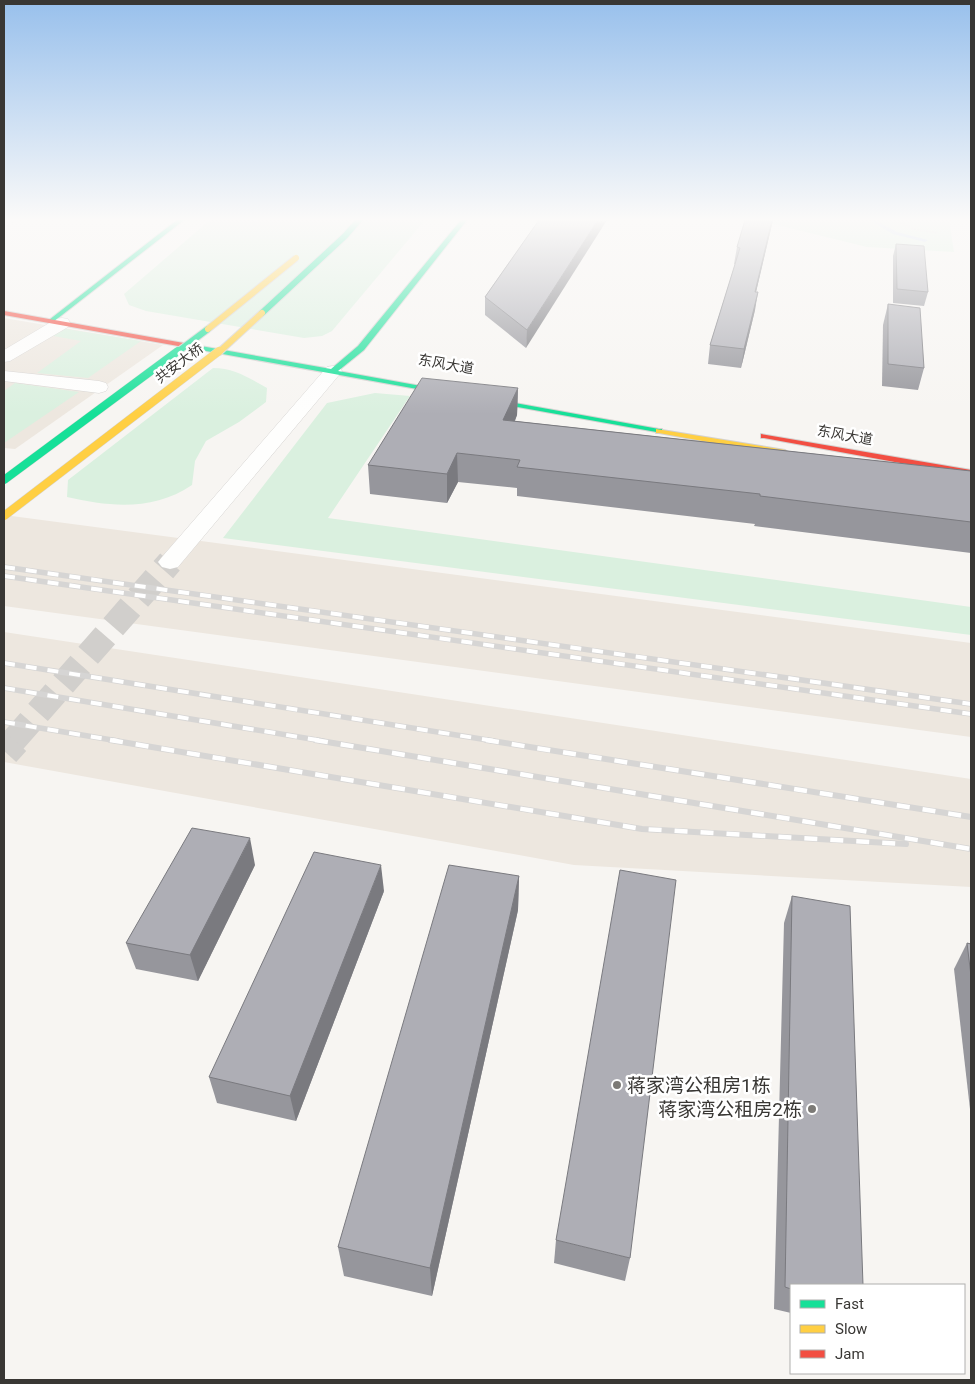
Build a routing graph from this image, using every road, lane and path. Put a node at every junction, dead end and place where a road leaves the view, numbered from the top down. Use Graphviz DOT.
graph roads {
  1 [pos="107,285"];
  2 [pos="264,285"];
  3 [pos="292,285"];
  4 [pos="412,285"];
  5 [pos="4,305"];
  6 [pos="4,313"];
  7 [pos="66,320"];
  8 [pos="245,343"];
  9 [pos="4,357"];
  10 [pos="336,360"];
  11 [pos="364,364"];
  12 [pos="4,376"];
  13 [pos="100,387"];
  14 [pos="753,434"];
  15 [pos="795,454"];
  16 [pos="971,472"];
  17 [pos="4,480"];
  18 [pos="4,516"];
  19 [pos="170,562"];
  1 -- 7 [label="main road"];
  2 -- 17 [label="main road, 共安大桥, bridge"];
  3 -- 18 [label="main road, 共安大桥, bridge"];
  4 -- 10 [label="main road"];
  5 -- 7 [label="main road"];
  6 -- 7 [label="main road"];
  7 -- 8 [label="main road"];
  7 -- 9 [label="street"];
  7 -- 10 [label="main road"];
  10 -- 11 [label="main road"];
  10 -- 15 [label="main road, 东风大道"];
  10 -- 19 [label="street"];
  12 -- 13 [label="street"];
  14 -- 16 [label="main road, 东风大道"];
}
